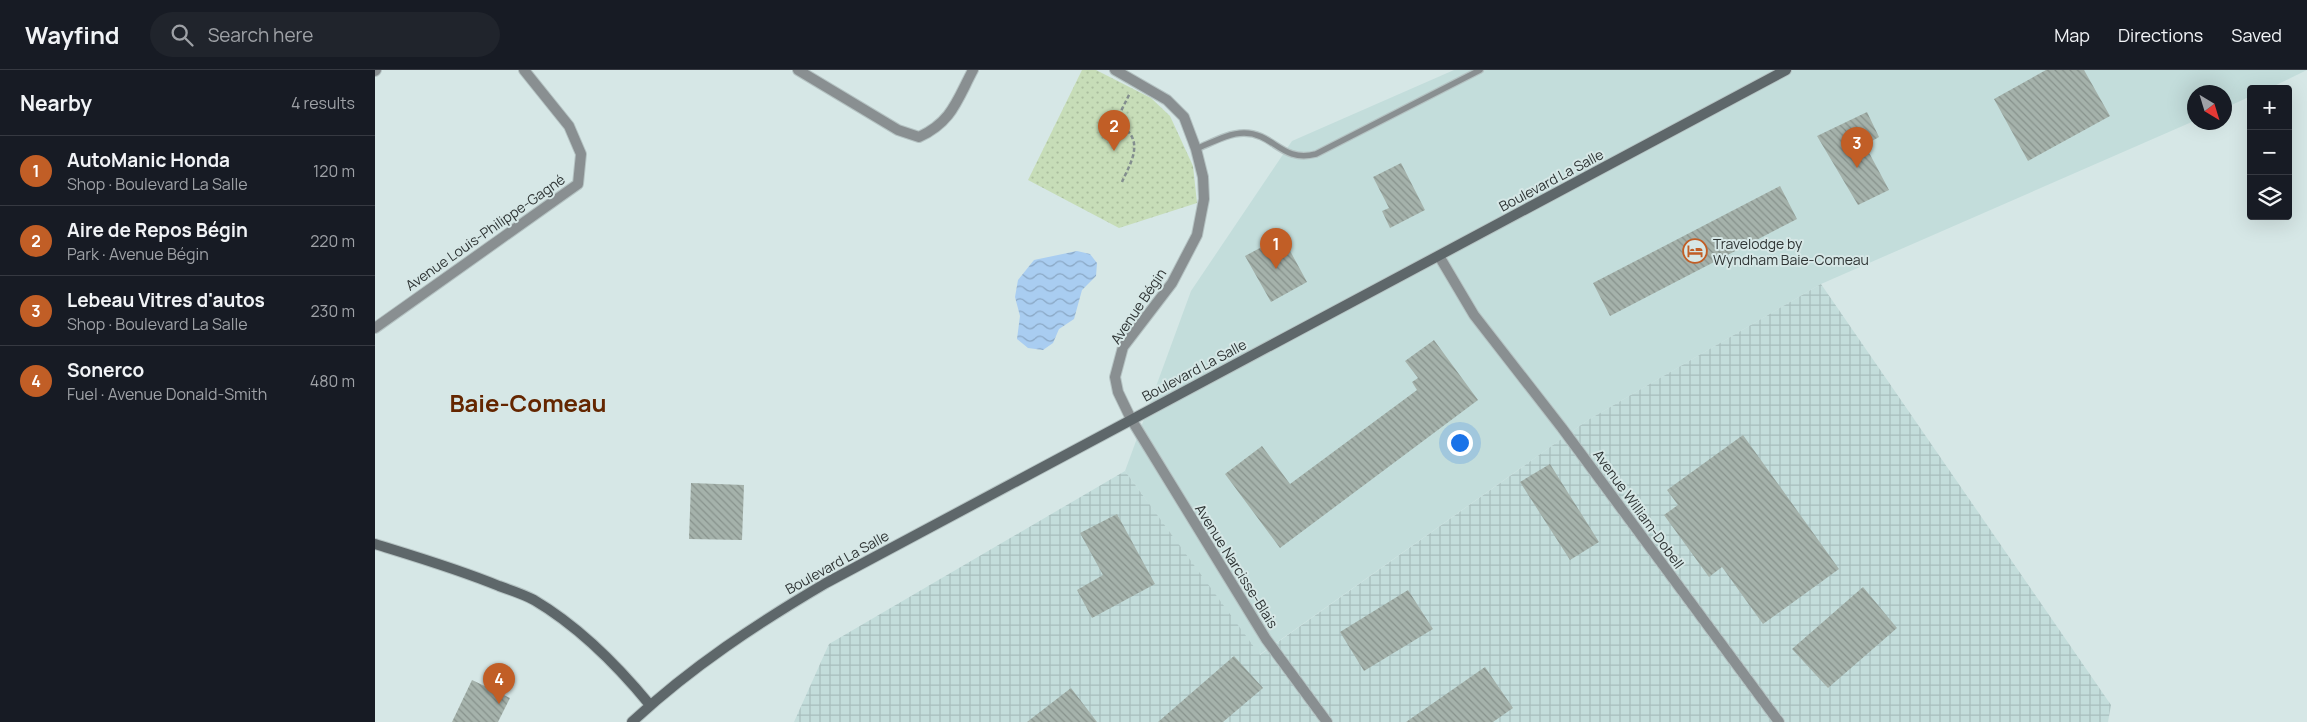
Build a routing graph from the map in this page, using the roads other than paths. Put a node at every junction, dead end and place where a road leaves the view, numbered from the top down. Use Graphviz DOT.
graph roads {
  1 [pos="524,70"];
  2 [pos="798,70"];
  3 [pos="973,70"];
  4 [pos="1115,70"];
  5 [pos="1480,70"];
  6 [pos="1785,70"];
  7 [pos="1196,149"];
  8 [pos="1439,256"];
  9 [pos="375,328"];
  10 [pos="1131,420"];
  11 [pos="375,544"];
  12 [pos="650,705"];
  13 [pos="632,722"];
  14 [pos="1327,722"];
  15 [pos="1779,722"];
  1 -- 9 [label="street, Avenue Louis-Philippe-Gagné"];
  2 -- 3 [label="street"];
  4 -- 7 [label="street, Avenue Bégin"];
  5 -- 7 [label="lane"];
  6 -- 8 [label="street, Boulevard La Salle"];
  7 -- 10 [label="street, Avenue Bégin"];
  8 -- 10 [label="street, Boulevard La Salle"];
  8 -- 15 [label="street, Avenue William-Dobell"];
  10 -- 12 [label="street, Boulevard La Salle"];
  10 -- 14 [label="street, Avenue Narcisse-Blais"];
  11 -- 12 [label="street"];
  12 -- 13 [label="street, Boulevard La Salle"];
}
